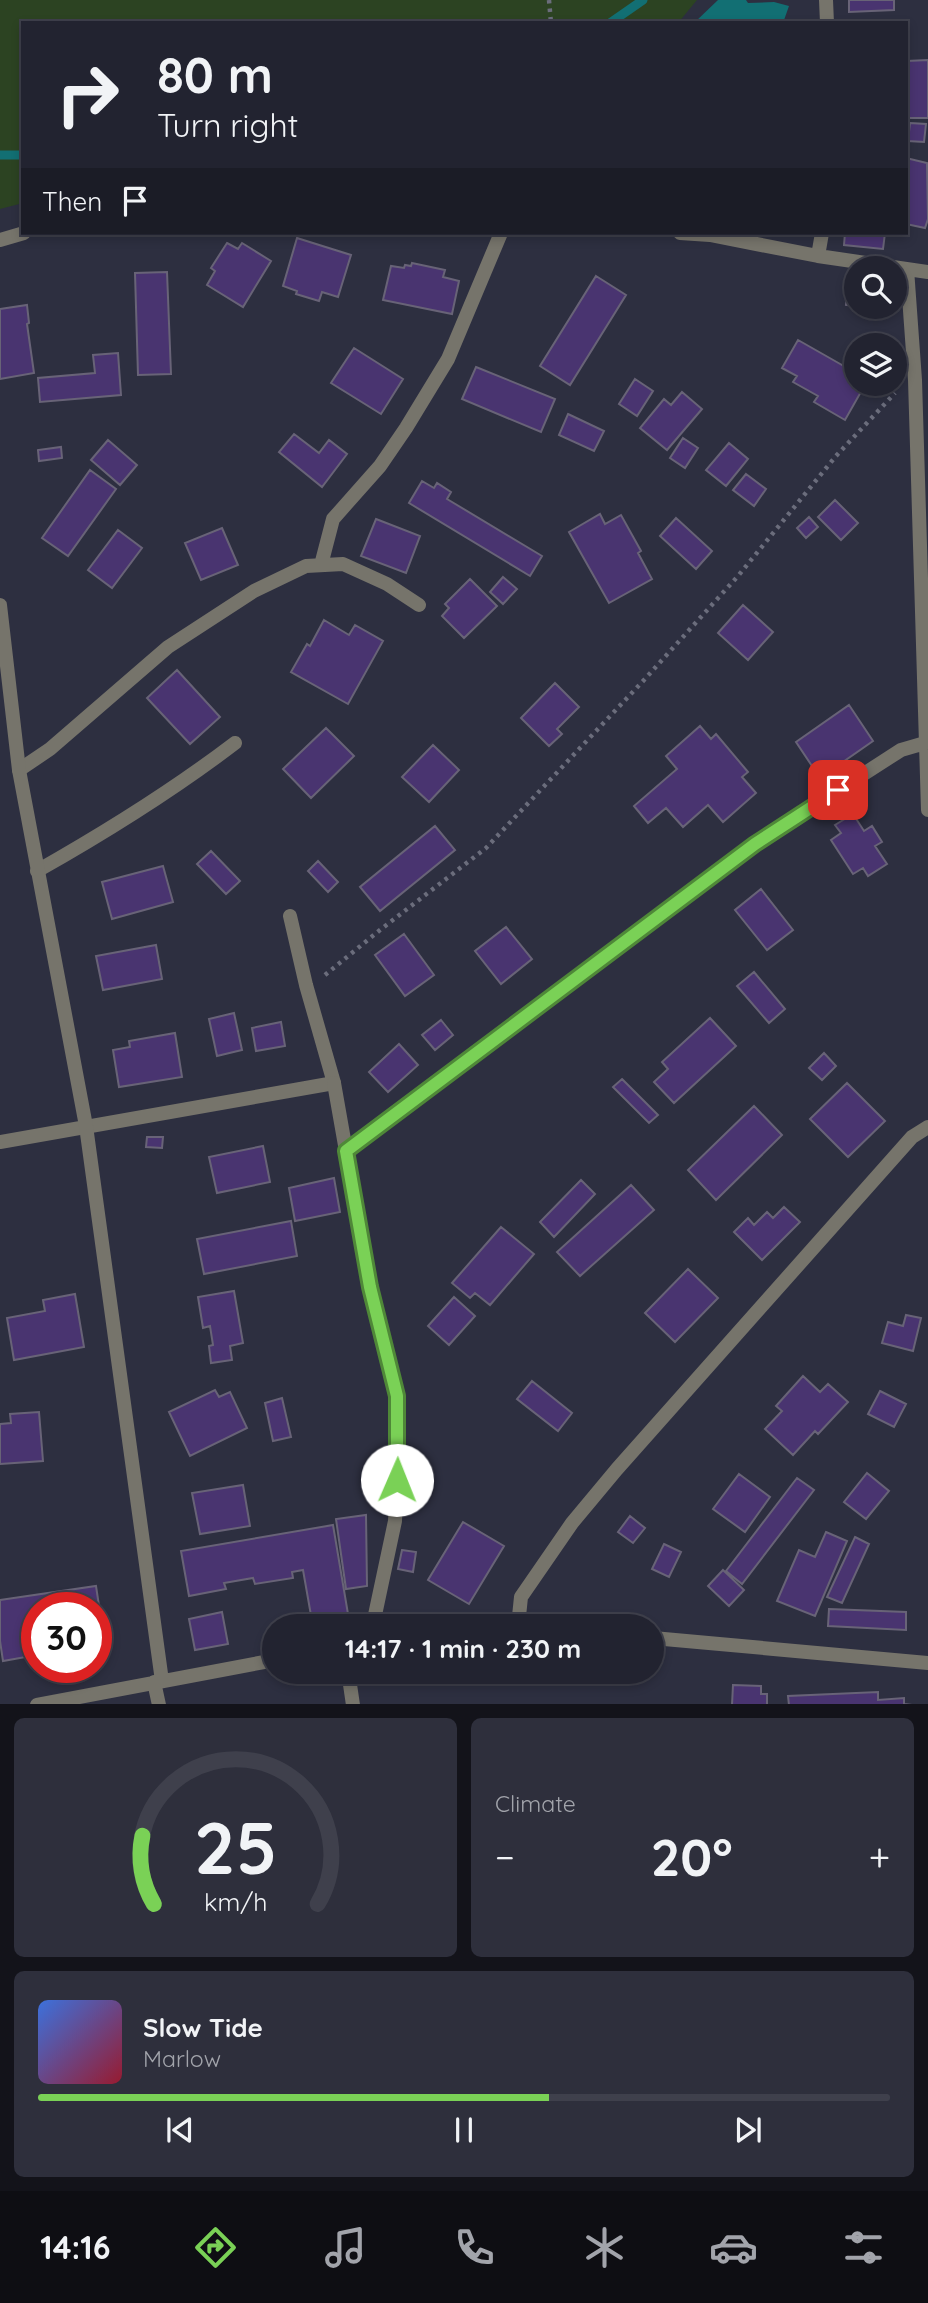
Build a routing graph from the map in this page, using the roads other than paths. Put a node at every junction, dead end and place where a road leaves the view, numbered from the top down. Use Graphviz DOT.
graph roads {
  1 [pos="826,0"];
  2 [pos="827,21"];
  3 [pos="21,234"];
  4 [pos="500,235"];
  5 [pos="710,235"];
  6 [pos="822,235"];
  7 [pos="0,240"];
  8 [pos="818,256"];
  9 [pos="844,260"];
  10 [pos="907,269"];
  11 [pos="928,272"];
  12 [pos="321,565"];
  13 [pos="0,605"];
  14 [pos="419,605"];
  15 [pos="235,743"];
  16 [pos="925,743"];
  17 [pos="19,770"];
  18 [pos="928,810"];
  19 [pos="37,871"];
  20 [pos="290,916"];
  21 [pos="334,1083"];
  22 [pos="86,1126"];
  23 [pos="928,1127"];
  24 [pos="0,1142"];
  25 [pos="346,1151"];
  26 [pos="375,1614"];
  27 [pos="519,1614"];
  28 [pos="664,1639"];
  29 [pos="262,1662"];
  30 [pos="928,1663"];
  31 [pos="158,1682"];
  32 [pos="350,1684"];
  33 [pos="37,1704"];
  34 [pos="159,1704"];
  35 [pos="353,1704"];
  1 -- 2 [label="street"];
  3 -- 7 [label="street"];
  4 -- 12 [label="street"];
  5 -- 8 [label="street"];
  6 -- 8 [label="street"];
  8 -- 9 [label="street"];
  10 -- 11 [label="street"];
  10 -- 16 [label="street"];
  12 -- 14 [label="street"];
  12 -- 17 [label="street"];
  13 -- 17 [label="street"];
  15 -- 19 [label="street"];
  16 -- 18 [label="street"];
  16 -- 25 [label="street"];
  17 -- 19 [label="street"];
  19 -- 22 [label="street"];
  20 -- 21 [label="street"];
  21 -- 22 [label="street"];
  21 -- 25 [label="street"];
  22 -- 24 [label="street"];
  22 -- 31 [label="street"];
  23 -- 27 [label="street"];
  25 -- 26 [label="street"];
  28 -- 30 [label="street"];
  29 -- 31 [label="street"];
  31 -- 33 [label="street"];
  31 -- 34 [label="street"];
  32 -- 35 [label="street"];
}
